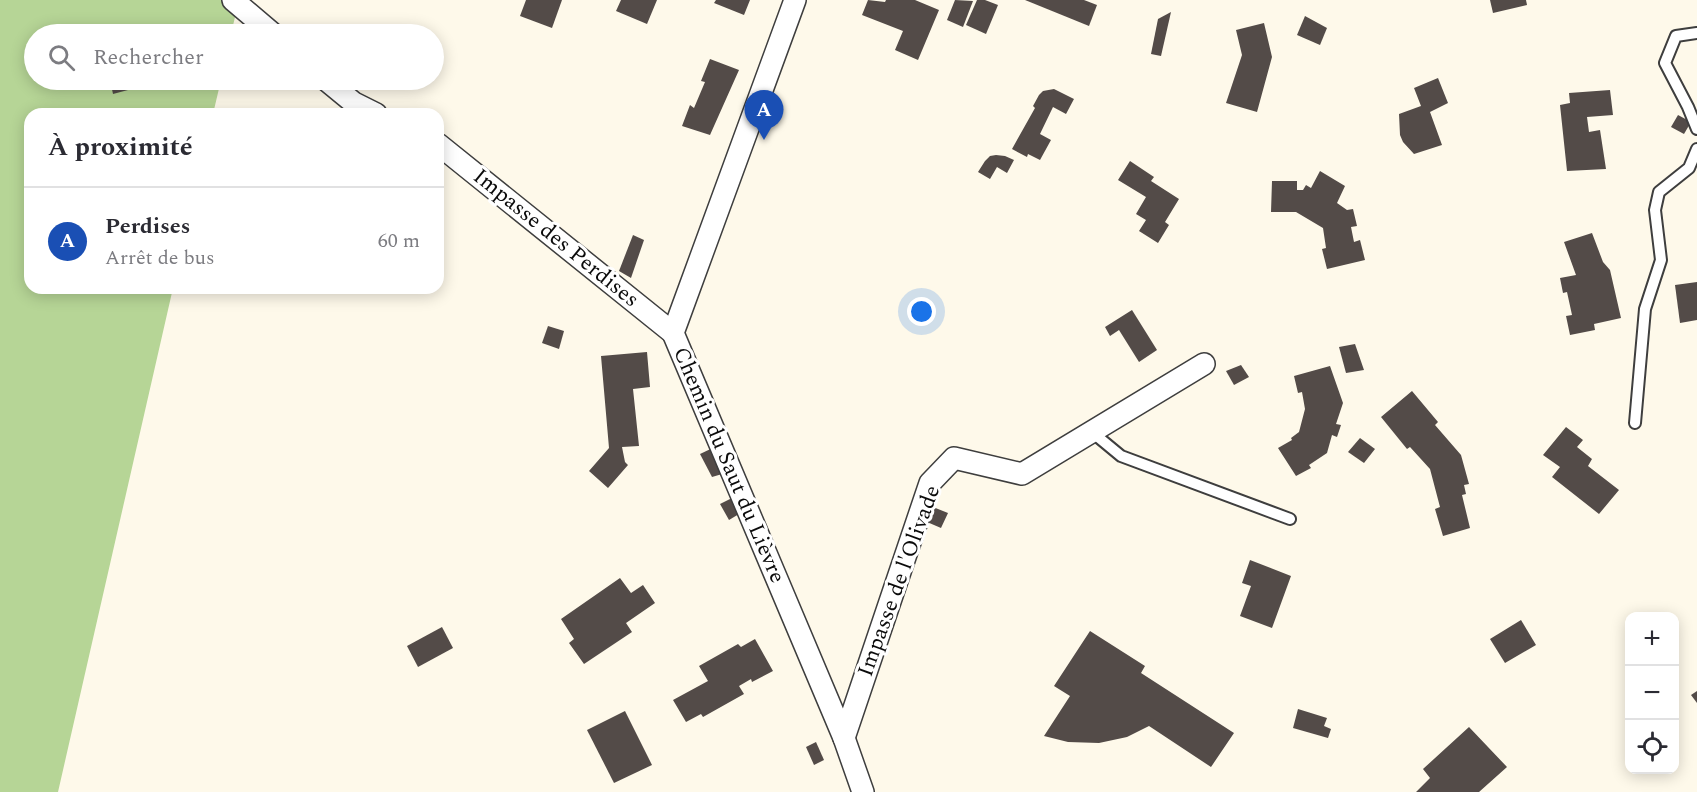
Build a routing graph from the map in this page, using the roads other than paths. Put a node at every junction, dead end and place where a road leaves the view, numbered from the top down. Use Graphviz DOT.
graph roads {
  1 [pos="233,0"];
  2 [pos="795,0"];
  3 [pos="261,24"];
  4 [pos="1697,33"];
  5 [pos="338,90"];
  6 [pos="364,108"];
  7 [pos="1697,129"];
  8 [pos="1697,148"];
  9 [pos="444,149"];
  10 [pos="673,333"];
  11 [pos="1204,364"];
  12 [pos="1635,423"];
  13 [pos="1092,432"];
  14 [pos="1290,519"];
  15 [pos="844,738"];
  16 [pos="863,792"];
  1 -- 3 [label="street"];
  2 -- 10 [label="street, Chemin du Saut du Lièvre"];
  4 -- 7 [label="lane"];
  5 -- 6 [label="street"];
  8 -- 12 [label="lane"];
  9 -- 10 [label="street, Impasse des Perdises"];
  10 -- 15 [label="street, Chemin du Saut du Lièvre"];
  11 -- 13 [label="street, Impasse de l'Olivade"];
  13 -- 14 [label="lane"];
  13 -- 15 [label="street, Impasse de l'Olivade"];
  15 -- 16 [label="street, Chemin du Saut du Lièvre"];
}
